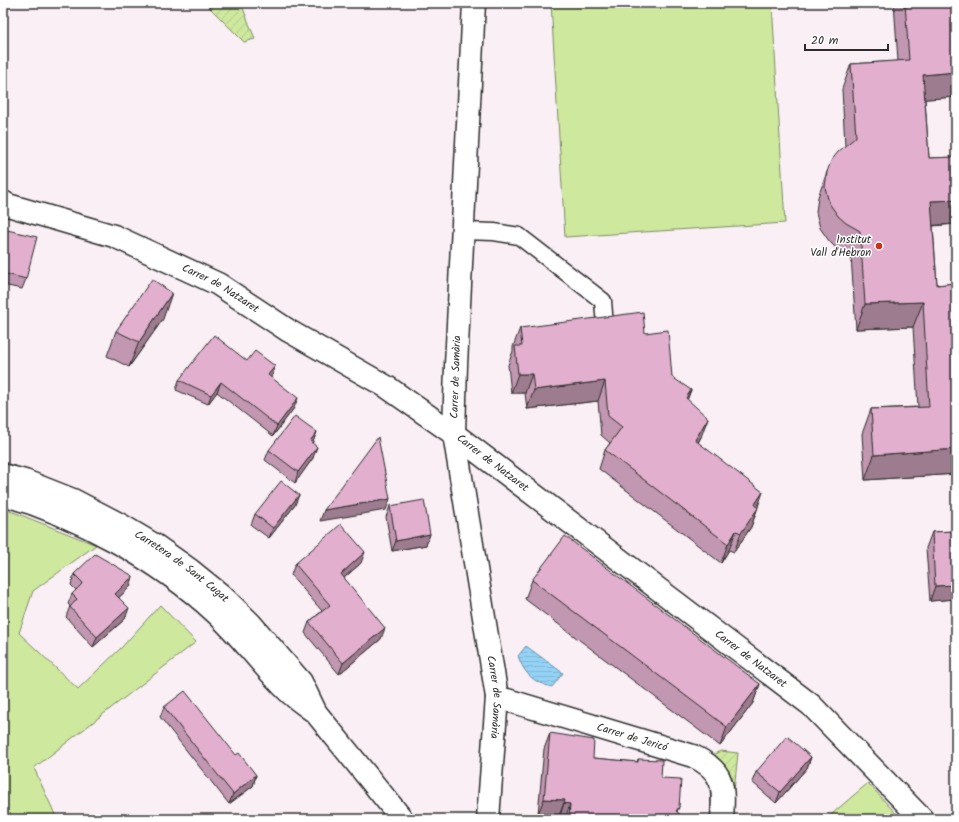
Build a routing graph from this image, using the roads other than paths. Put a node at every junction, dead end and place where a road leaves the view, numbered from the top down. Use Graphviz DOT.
graph roads {
  1 [pos="474,3"];
  2 [pos="3,202"];
  3 [pos="463,231"];
  4 [pos="605,326"];
  5 [pos="454,434"];
  6 [pos="3,475"];
  7 [pos="3,494"];
  8 [pos="497,696"];
  9 [pos="316,713"];
  10 [pos="402,819"];
  11 [pos="488,819"];
  12 [pos="722,819"];
  13 [pos="922,819"];
  1 -- 3 [label="street, Carrer de Samària"];
  2 -- 5 [label="street, Carrer de Natzaret"];
  3 -- 4 [label="lane"];
  3 -- 5 [label="street, Carrer de Samària"];
  5 -- 8 [label="street, Carrer de Samària"];
  5 -- 13 [label="street, Carrer de Natzaret"];
  6 -- 9 [label="street, Carretera de Sant Cugat"];
  7 -- 9 [label="street, Carretera de Sant Cugat"];
  8 -- 11 [label="street, Carrer de Samària"];
  8 -- 12 [label="street, Carrer de Jericó"];
  9 -- 10 [label="street, Carretera de Sant Cugat"];
}
